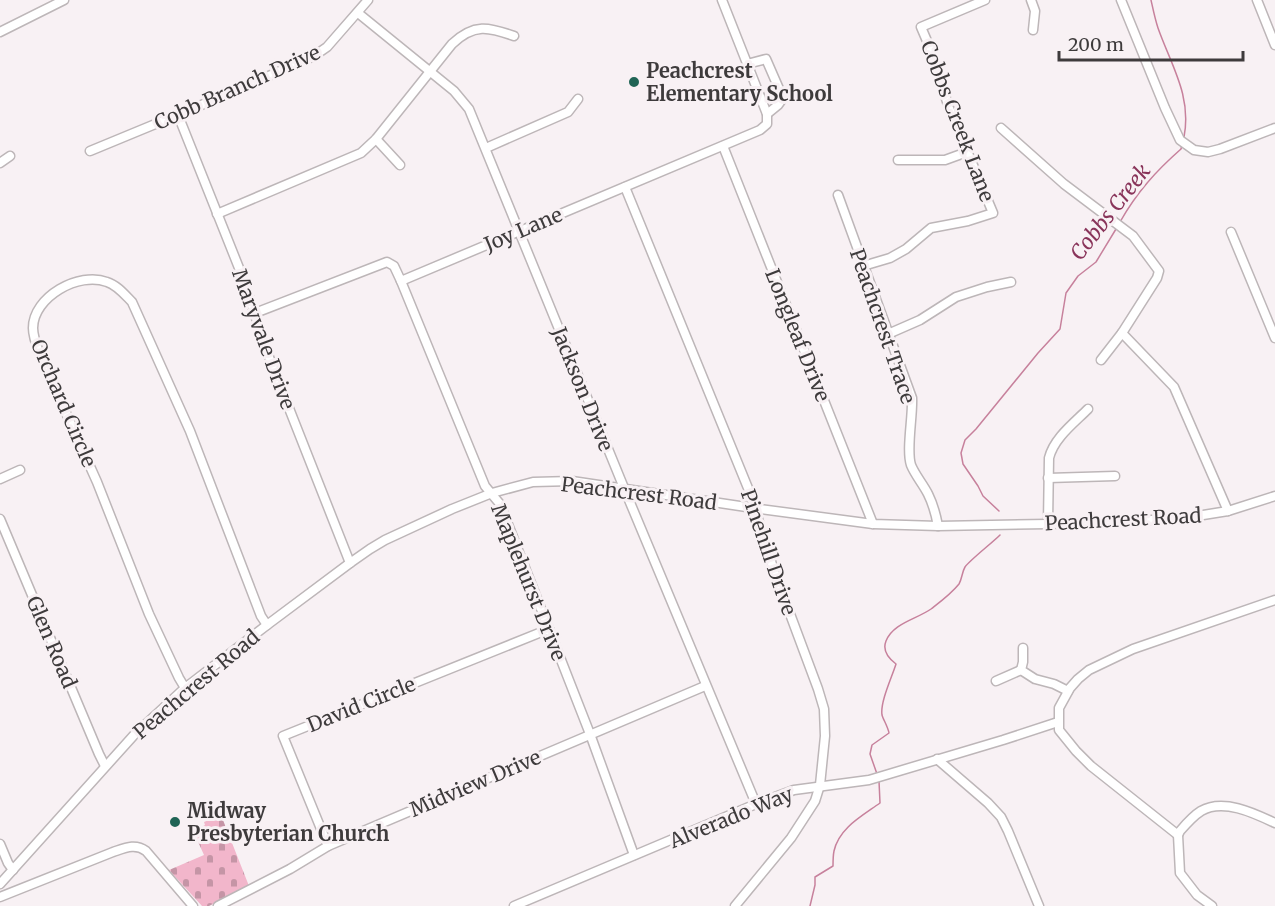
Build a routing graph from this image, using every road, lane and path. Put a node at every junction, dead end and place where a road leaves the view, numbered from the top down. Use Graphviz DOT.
graph roads {
  1 [pos="64,0"];
  2 [pos="368,0"];
  3 [pos="722,0"];
  4 [pos="985,0"];
  5 [pos="1031,0"];
  6 [pos="1121,0"];
  7 [pos="1257,0"];
  8 [pos="358,13"];
  9 [pos="1033,30"];
  10 [pos="0,32"];
  11 [pos="514,36"];
  12 [pos="1275,45"];
  13 [pos="747,64"];
  14 [pos="430,72"];
  15 [pos="578,99"];
  16 [pos="767,114"];
  17 [pos="178,115"];
  18 [pos="1001,128"];
  19 [pos="1275,128"];
  20 [pos="376,139"];
  21 [pos="723,146"];
  22 [pos="486,148"];
  23 [pos="90,151"];
  24 [pos="967,152"];
  25 [pos="10,156"];
  26 [pos="898,160"];
  27 [pos="0,163"];
  28 [pos="400,165"];
  29 [pos="625,187"];
  30 [pos="838,195"];
  31 [pos="218,214"];
  32 [pos="519,231"];
  33 [pos="1231,232"];
  34 [pos="863,266"];
  35 [pos="401,281"];
  36 [pos="1011,282"];
  37 [pos="255,313"];
  38 [pos="1122,333"];
  39 [pos="888,334"];
  40 [pos="1275,339"];
  41 [pos="1101,360"];
  42 [pos="1088,409"];
  43 [pos="20,470"];
  44 [pos="1115,476"];
  45 [pos="1048,478"];
  46 [pos="0,479"];
  47 [pos="624,488"];
  48 [pos="492,494"];
  49 [pos="1275,496"];
  50 [pos="753,508"];
  51 [pos="1228,511"];
  52 [pos="0,519"];
  53 [pos="873,524"];
  54 [pos="1048,524"];
  55 [pos="938,526"];
  56 [pos="350,562"];
  57 [pos="1275,600"];
  58 [pos="267,625"];
  59 [pos="549,629"];
  60 [pos="1023,648"];
  61 [pos="1021,670"];
  62 [pos="996,681"];
  63 [pos="705,686"];
  64 [pos="185,688"];
  65 [pos="1068,691"];
  66 [pos="1058,723"];
  67 [pos="590,734"];
  68 [pos="937,759"];
  69 [pos="105,766"];
  70 [pos="820,786"];
  71 [pos="756,804"];
  72 [pos="1275,823"];
  73 [pos="1178,835"];
  74 [pos="0,844"];
  75 [pos="328,846"];
  76 [pos="634,855"];
  77 [pos="13,870"];
  78 [pos="0,884"];
  79 [pos="0,897"];
  80 [pos="193,906"];
  81 [pos="218,906"];
  82 [pos="514,906"];
  83 [pos="735,906"];
  84 [pos="1039,906"];
  85 [pos="1212,906"];
  1 -- 10 [label="street"];
  2 -- 8 [label="street, Cobb Branch Drive"];
  3 -- 13 [label="street"];
  4 -- 24 [label="street, Cobbs Creek Lane"];
  5 -- 9 [label="street"];
  6 -- 19 [label="street"];
  7 -- 12 [label="street"];
  8 -- 14 [label="street, Jackson Drive"];
  8 -- 17 [label="street, Cobb Branch Drive"];
  11 -- 14 [label="street"];
  13 -- 16 [label="street"];
  13 -- 16 [label="street, Joy Lane"];
  14 -- 20 [label="street"];
  14 -- 22 [label="street, Jackson Drive"];
  15 -- 22 [label="street"];
  16 -- 21 [label="street, Joy Lane"];
  17 -- 23 [label="street, Cobb Branch Drive"];
  17 -- 31 [label="street, Maryvale Drive"];
  18 -- 38 [label="street"];
  20 -- 28 [label="street"];
  20 -- 31 [label="street"];
  21 -- 29 [label="street, Joy Lane"];
  21 -- 53 [label="street, Longleaf Drive"];
  22 -- 32 [label="street, Jackson Drive"];
  24 -- 26 [label="street"];
  24 -- 34 [label="street, Cobbs Creek Lane"];
  25 -- 27 [label="street"];
  29 -- 32 [label="street, Joy Lane"];
  29 -- 50 [label="street, Pinehill Drive"];
  30 -- 34 [label="street, Peachcrest Trace"];
  31 -- 37 [label="street, Maryvale Drive"];
  32 -- 35 [label="street, Joy Lane"];
  32 -- 47 [label="street, Jackson Drive"];
  33 -- 40 [label="street"];
  34 -- 39 [label="street, Peachcrest Trace"];
  35 -- 37 [label="street"];
  35 -- 48 [label="street, Maplehurst Drive"];
  36 -- 39 [label="street"];
  37 -- 56 [label="street, Maryvale Drive"];
  38 -- 41 [label="street"];
  38 -- 51 [label="street"];
  39 -- 55 [label="street, Peachcrest Trace"];
  42 -- 45 [label="street"];
  43 -- 46 [label="street"];
  44 -- 45 [label="street"];
  45 -- 54 [label="street"];
  47 -- 48 [label="street, Peachcrest Road"];
  47 -- 50 [label="street, Peachcrest Road"];
  47 -- 63 [label="street, Jackson Drive"];
  48 -- 56 [label="street, Peachcrest Road"];
  48 -- 59 [label="street, Maplehurst Drive"];
  49 -- 51 [label="street, Peachcrest Road"];
  50 -- 53 [label="street, Peachcrest Road"];
  50 -- 70 [label="street, Pinehill Drive"];
  51 -- 54 [label="street, Peachcrest Road"];
  52 -- 69 [label="street, Glen Road"];
  53 -- 55 [label="street, Peachcrest Road"];
  54 -- 55 [label="street, Peachcrest Road"];
  56 -- 58 [label="street, Peachcrest Road"];
  57 -- 65 [label="street"];
  58 -- 64 [label="street, Peachcrest Road"];
  58 -- 64 [label="street, Orchard Circle"];
  59 -- 67 [label="street, Maplehurst Drive"];
  59 -- 75 [label="street, David Circle"];
  60 -- 61 [label="street"];
  61 -- 62 [label="street"];
  61 -- 65 [label="street"];
  63 -- 67 [label="street, Midview Drive"];
  63 -- 71 [label="street, Jackson Drive"];
  64 -- 69 [label="street, Peachcrest Road"];
  65 -- 66 [label="street"];
  66 -- 68 [label="street, Alverado Way"];
  66 -- 73 [label="street"];
  67 -- 75 [label="street, Midview Drive"];
  67 -- 76 [label="street, Maplehurst Drive"];
  68 -- 70 [label="street, Alverado Way"];
  68 -- 84 [label="street"];
  69 -- 77 [label="street, Peachcrest Road"];
  70 -- 71 [label="street, Alverado Way"];
  70 -- 83 [label="street, Pinehill Drive"];
  71 -- 76 [label="street, Alverado Way"];
  72 -- 73 [label="street"];
  73 -- 85 [label="street"];
  74 -- 77 [label="street"];
  75 -- 81 [label="street, Midview Drive"];
  76 -- 82 [label="street, Alverado Way"];
  77 -- 78 [label="street, Peachcrest Road"];
  79 -- 80 [label="street"];
}
